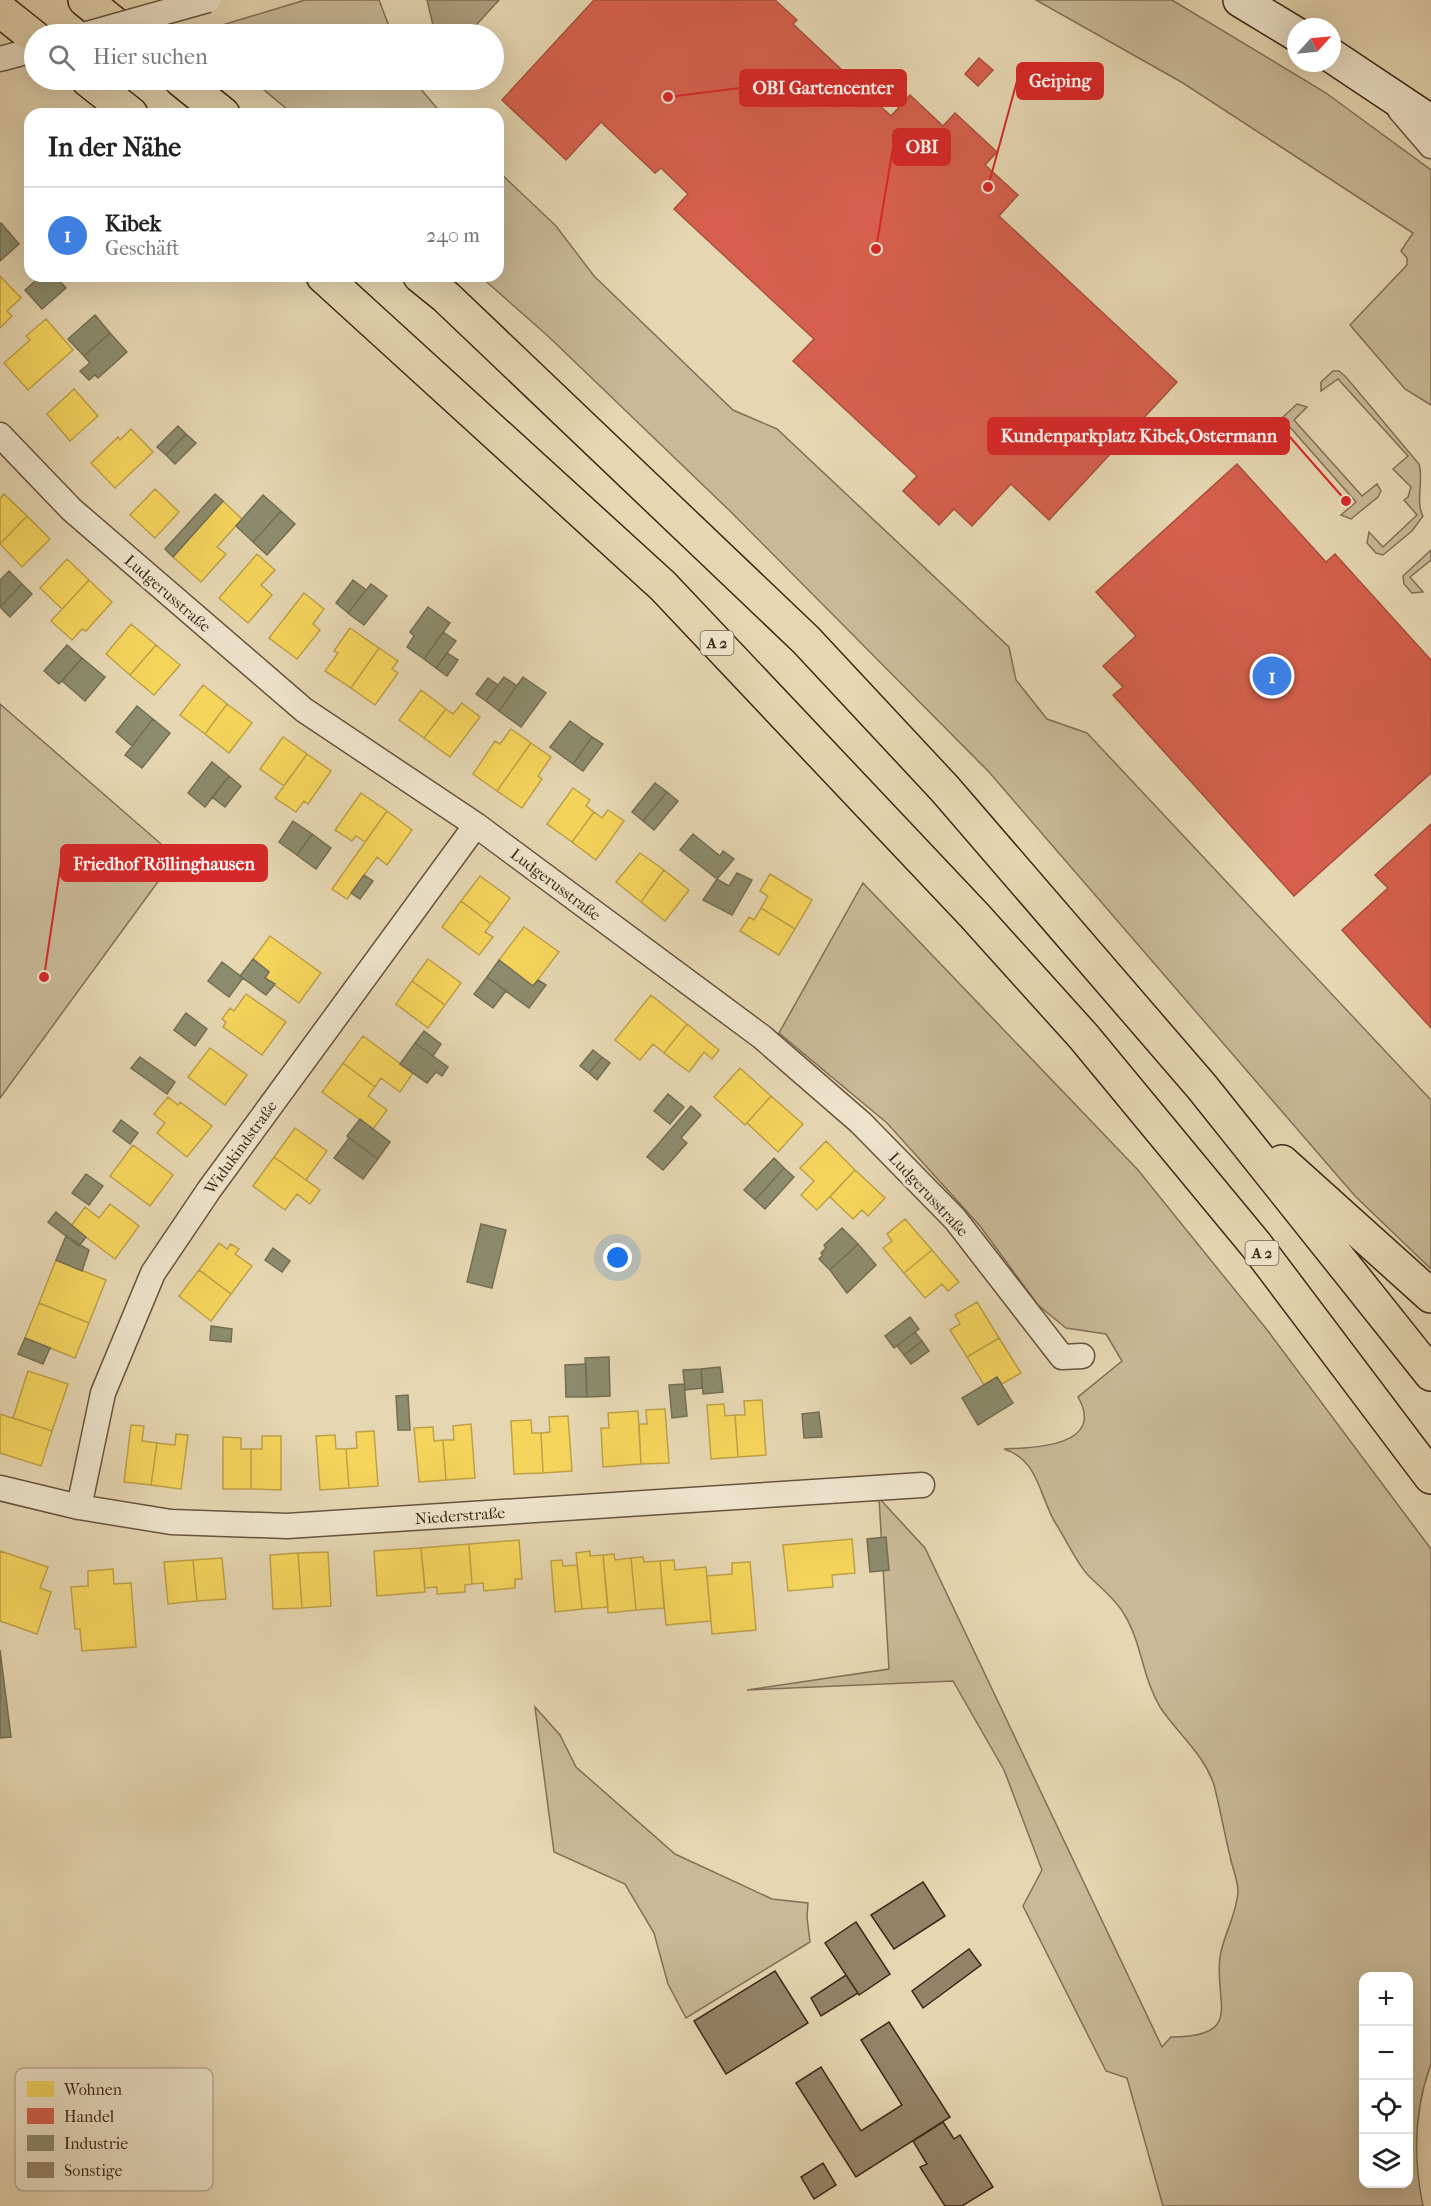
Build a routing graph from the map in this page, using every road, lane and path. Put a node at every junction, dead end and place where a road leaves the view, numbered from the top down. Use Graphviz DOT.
graph roads {
  1 [pos="85,0"];
  2 [pos="208,0"];
  3 [pos="1240,0"];
  4 [pos="0,10"];
  5 [pos="115,24"];
  6 [pos="123,24"];
  7 [pos="24,29"];
  8 [pos="1287,29"];
  9 [pos="24,53"];
  10 [pos="0,59"];
  11 [pos="1341,62"];
  12 [pos="101,90"];
  13 [pos="194,90"];
  14 [pos="1389,96"];
  15 [pos="123,108"];
  16 [pos="216,108"];
  17 [pos="1431,122"];
  18 [pos="1431,146"];
  19 [pos="330,282"];
  20 [pos="427,282"];
  21 [pos="0,435"];
  22 [pos="476,825"];
  23 [pos="1202,1087"];
  24 [pos="1431,1296"];
  25 [pos="1082,1356"];
  26 [pos="1431,1374"];
  27 [pos="1431,1477"];
  28 [pos="922,1485"];
  29 [pos="0,1488"];
  30 [pos="79,1507"];
  1 -- 5 [label="highway"];
  2 -- 6 [label="street, bridge"];
  3 -- 8 [label="main road"];
  4 -- 7 [label="highway"];
  9 -- 10 [label="street"];
  11 -- 14 [label="main road"];
  12 -- 15 [label="highway"];
  13 -- 16 [label="highway"];
  14 -- 17 [label="main road"];
  14 -- 18 [label="street"];
  19 -- 27 [label="highway, A 2"];
  20 -- 23 [label="highway"];
  21 -- 22 [label="street, Ludgerusstraße"];
  22 -- 25 [label="street, Ludgerusstraße"];
  22 -- 30 [label="street, Widukindstraße"];
  23 -- 24 [label="highway"];
  23 -- 26 [label="highway"];
  28 -- 30 [label="street, Niederstraße"];
  29 -- 30 [label="street, Niederstraße"];
}
